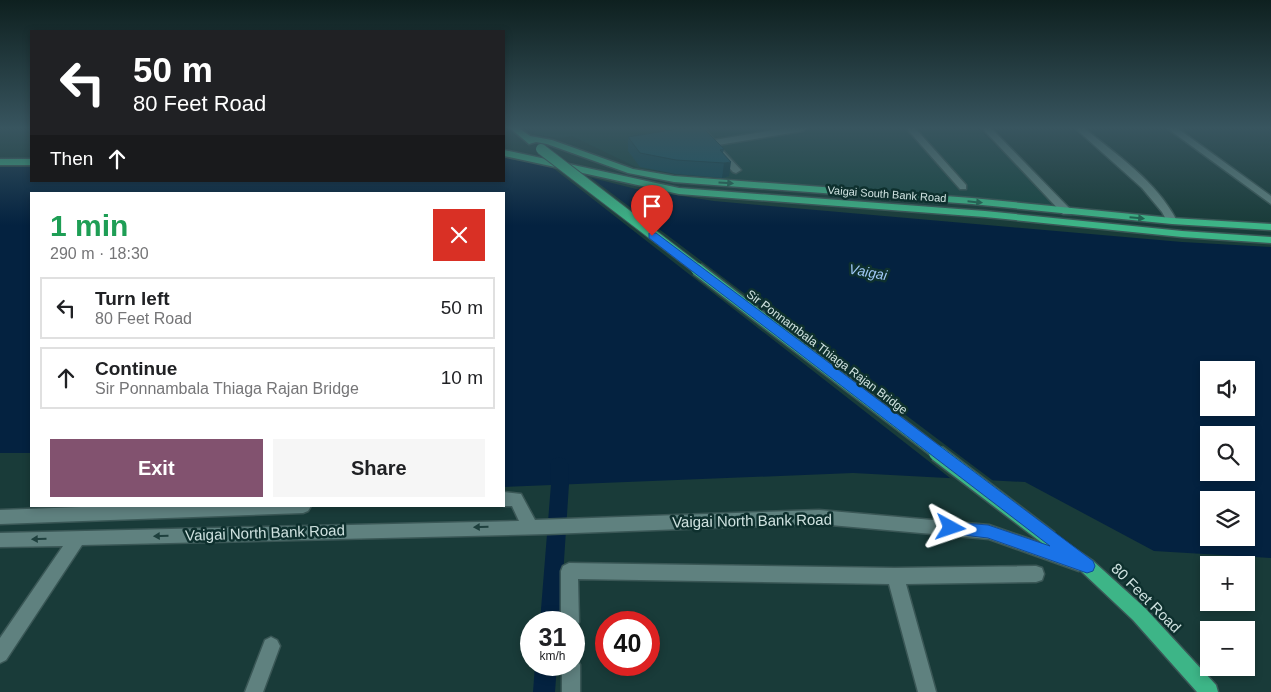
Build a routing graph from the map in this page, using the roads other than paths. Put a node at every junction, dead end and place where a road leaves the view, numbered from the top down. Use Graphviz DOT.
graph roads {
  1 [pos="535,160"];
  2 [pos="556,160"];
  3 [pos="601,160"];
  4 [pos="727,160"];
  5 [pos="939,160"];
  6 [pos="1017,160"];
  7 [pos="1115,160"];
  8 [pos="1215,160"];
  9 [pos="0,162"];
  10 [pos="30,162"];
  11 [pos="736,170"];
  12 [pos="963,187"];
  13 [pos="1271,201"];
  14 [pos="1067,212"];
  15 [pos="1172,221"];
  16 [pos="1271,227"];
  17 [pos="1271,240"];
  18 [pos="510,499"];
  19 [pos="275,507"];
  20 [pos="0,517"];
  21 [pos="530,526"];
  22 [pos="78,538"];
  23 [pos="1050,539"];
  24 [pos="0,540"];
  25 [pos="1087,566"];
  26 [pos="1036,574"];
  27 [pos="895,576"];
  28 [pos="570,611"];
  29 [pos="271,646"];
  30 [pos="0,654"];
  31 [pos="571,676"];
  32 [pos="254,692"];
  33 [pos="571,692"];
  34 [pos="927,692"];
  35 [pos="1209,692"];
  1 -- 17 [label="main road, Vaigai South Bank Road"];
  2 -- 23 [label="main road, Sir Ponnambala Thiaga Rajan Bridge, bridge"];
  3 -- 14 [label="main road, Vaigai South Bank Road, one-way"];
  4 -- 11 [label="street"];
  5 -- 12 [label="street"];
  6 -- 14 [label="street"];
  7 -- 15 [label="street"];
  8 -- 13 [label="street"];
  9 -- 10 [label="main road"];
  14 -- 15 [label="main road, Vaigai South Bank Road, one-way"];
  15 -- 16 [label="main road, Vaigai South Bank Road"];
  18 -- 21 [label="street"];
  19 -- 20 [label="street"];
  21 -- 22 [label="street, Vaigai North Bank Road, one-way"];
  21 -- 25 [label="street, Vaigai North Bank Road"];
  22 -- 24 [label="street, Vaigai North Bank Road, one-way"];
  22 -- 30 [label="street"];
  23 -- 25 [label="main road, 80 Feet Road"];
  25 -- 35 [label="main road, 80 Feet Road"];
  26 -- 27 [label="street"];
  27 -- 28 [label="street"];
  27 -- 34 [label="street"];
  29 -- 32 [label="street"];
  31 -- 33 [label="street"];
}
